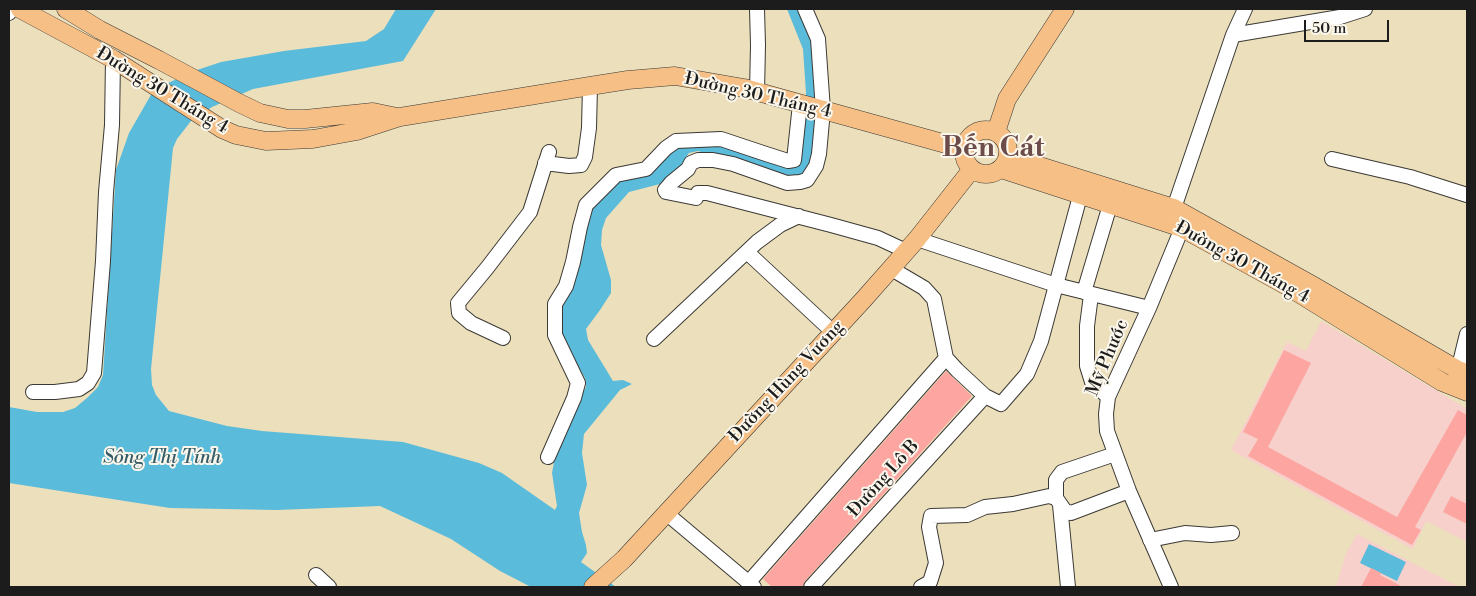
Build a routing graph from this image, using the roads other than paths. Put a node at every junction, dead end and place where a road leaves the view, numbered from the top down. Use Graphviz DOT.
graph roads {
  1 [pos="11,9"];
  2 [pos="20,9"];
  3 [pos="66,9"];
  4 [pos="756,9"];
  5 [pos="805,9"];
  6 [pos="1065,9"];
  7 [pos="1245,9"];
  8 [pos="1364,9"];
  9 [pos="9,13"];
  10 [pos="1233,36"];
  11 [pos="113,59"];
  12 [pos="590,86"];
  13 [pos="756,92"];
  14 [pos="802,104"];
  15 [pos="822,110"];
  16 [pos="400,117"];
  17 [pos="996,132"];
  18 [pos="964,149"];
  19 [pos="1332,159"];
  20 [pos="1004,162"];
  21 [pos="972,169"];
  22 [pos="1036,172"];
  23 [pos="1467,194"];
  24 [pos="1080,196"];
  25 [pos="1110,205"];
  26 [pos="1174,208"];
  27 [pos="799,216"];
  28 [pos="1182,228"];
  29 [pos="911,245"];
  30 [pos="747,252"];
  31 [pos="890,268"];
  32 [pos="1291,281"];
  33 [pos="1056,285"];
  34 [pos="1088,293"];
  35 [pos="1149,308"];
  36 [pos="833,332"];
  37 [pos="1467,334"];
  38 [pos="503,338"];
  39 [pos="654,339"];
  40 [pos="946,358"];
  41 [pos="1463,372"];
  42 [pos="1460,390"];
  43 [pos="33,392"];
  44 [pos="985,396"];
  45 [pos="1108,396"];
  46 [pos="1115,454"];
  47 [pos="548,457"];
  48 [pos="1129,491"];
  49 [pos="1058,501"];
  50 [pos="666,513"];
  51 [pos="1232,533"];
  52 [pos="1150,540"];
  53 [pos="316,575"];
  54 [pos="751,585"];
  55 [pos="329,587"];
  56 [pos="593,587"];
  57 [pos="811,587"];
  58 [pos="922,587"];
  59 [pos="1068,587"];
  60 [pos="1171,587"];
  1 -- 9 [label="street"];
  2 -- 11 [label="main road, Đường 30 Tháng 4"];
  3 -- 16 [label="main road, Đường 30 Tháng 4"];
  4 -- 13 [label="street"];
  5 -- 15 [label="street"];
  6 -- 17 [label="main road"];
  7 -- 10 [label="street"];
  8 -- 10 [label="street"];
  10 -- 26 [label="street"];
  11 -- 16 [label="main road, Đường 30 Tháng 4"];
  11 -- 43 [label="street"];
  12 -- 13 [label="main road, Đường 30 Tháng 4"];
  12 -- 16 [label="main road, Đường 30 Tháng 4"];
  12 -- 38 [label="street"];
  13 -- 14 [label="main road, Đường 30 Tháng 4"];
  14 -- 15 [label="main road, Đường 30 Tháng 4"];
  14 -- 47 [label="street"];
  15 -- 18 [label="main road, Đường 30 Tháng 4"];
  15 -- 27 [label="street"];
  17 -- 18 [label="main road"];
  17 -- 20 [label="main road"];
  18 -- 21 [label="main road"];
  19 -- 23 [label="street"];
  20 -- 21 [label="main road"];
  20 -- 22 [label="main road, Đường 30 Tháng 4"];
  21 -- 29 [label="main road, Đường Hùng Vương"];
  22 -- 24 [label="main road, Đường 30 Tháng 4"];
  22 -- 26 [label="main road, Đường 30 Tháng 4"];
  24 -- 25 [label="main road, Đường 30 Tháng 4"];
  24 -- 33 [label="street"];
  25 -- 28 [label="main road, Đường 30 Tháng 4"];
  25 -- 34 [label="street"];
  26 -- 28 [label="main road"];
  26 -- 32 [label="main road, Đường 30 Tháng 4"];
  27 -- 29 [label="street"];
  27 -- 30 [label="street"];
  28 -- 32 [label="main road, Đường 30 Tháng 4"];
  28 -- 35 [label="street, Mỹ Phước"];
  29 -- 31 [label="main road, Đường Hùng Vương"];
  29 -- 33 [label="street"];
  30 -- 36 [label="street"];
  30 -- 39 [label="street"];
  31 -- 36 [label="main road, Đường Hùng Vương"];
  31 -- 40 [label="street"];
  32 -- 41 [label="main road, Đường 30 Tháng 4"];
  32 -- 42 [label="main road, Đường 30 Tháng 4"];
  33 -- 34 [label="street"];
  33 -- 44 [label="street"];
  34 -- 35 [label="street"];
  34 -- 45 [label="street"];
  35 -- 45 [label="street, Mỹ Phước"];
  36 -- 50 [label="main road, Đường Hùng Vương"];
  37 -- 41 [label="street"];
  40 -- 44 [label="street"];
  40 -- 54 [label="street"];
  41 -- 42 [label="street"];
  44 -- 57 [label="street, Đường Lô B"];
  45 -- 46 [label="street, Mỹ Phước"];
  46 -- 48 [label="street, Mỹ Phước"];
  46 -- 49 [label="street"];
  48 -- 49 [label="street"];
  48 -- 52 [label="street, Mỹ Phước"];
  49 -- 58 [label="street"];
  49 -- 59 [label="street"];
  50 -- 54 [label="street"];
  50 -- 56 [label="main road, Đường Hùng Vương"];
  51 -- 52 [label="street"];
  52 -- 60 [label="street, Mỹ Phước"];
  53 -- 55 [label="street"];
}
